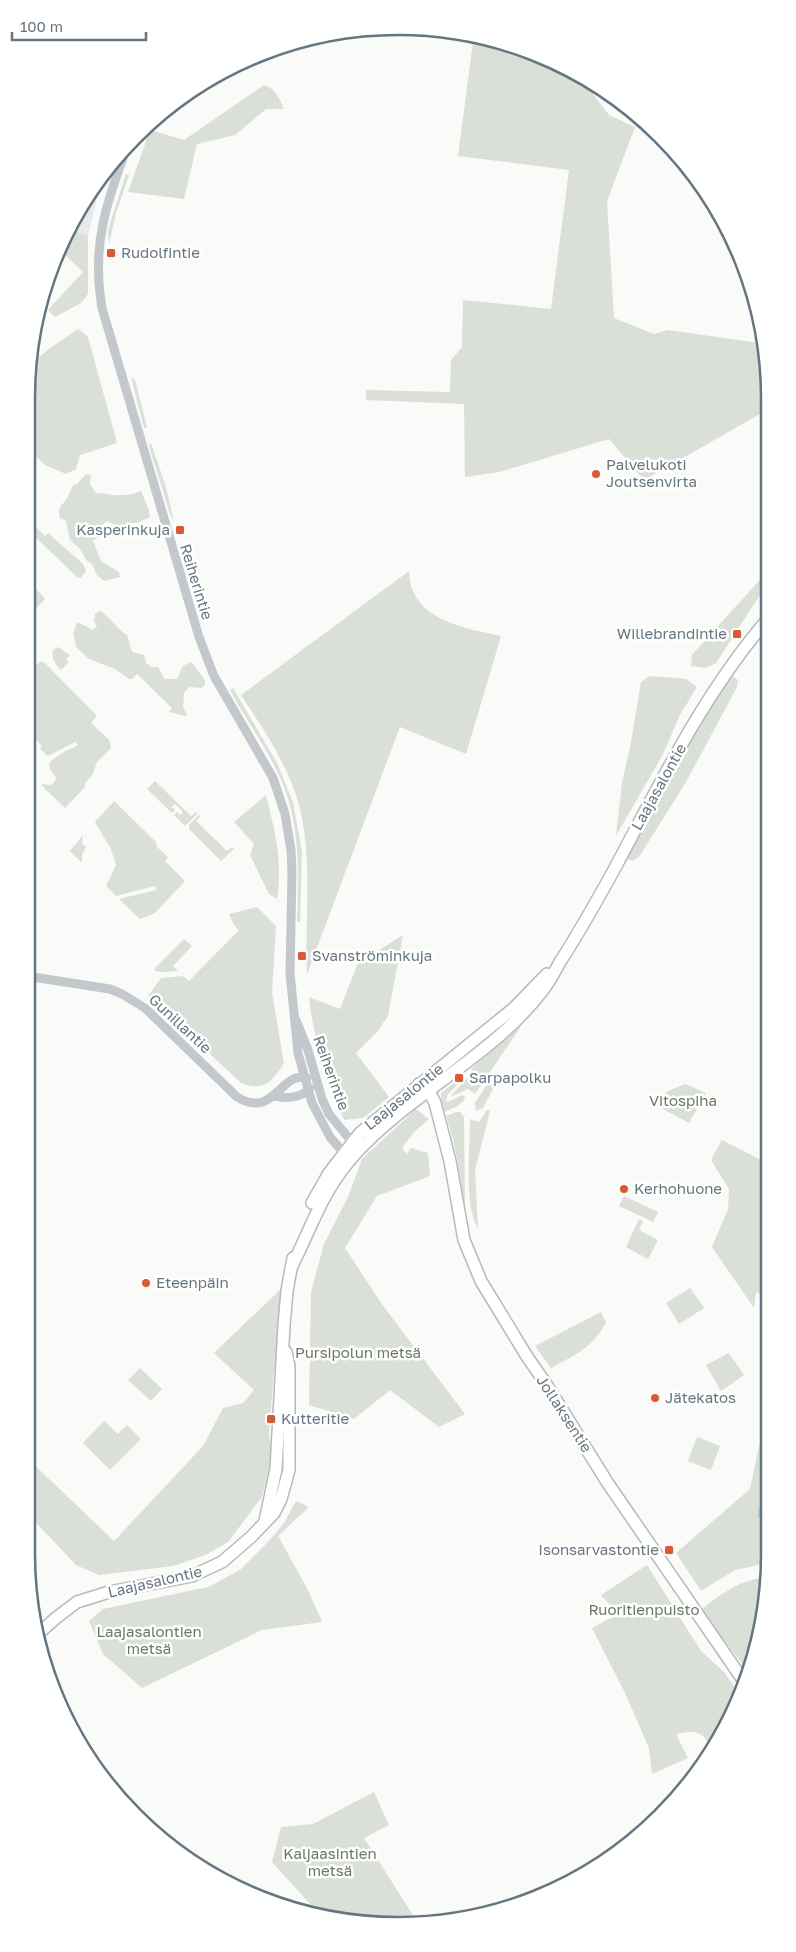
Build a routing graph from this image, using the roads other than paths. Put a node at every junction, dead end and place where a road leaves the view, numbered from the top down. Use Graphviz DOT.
graph roads {
  1 [pos="121,164"];
  2 [pos="761,627"];
  3 [pos="35,977"];
  4 [pos="296,1020"];
  5 [pos="304,1077"];
  6 [pos="317,1081"];
  7 [pos="307,1092"];
  8 [pos="274,1096"];
  9 [pos="426,1096"];
  10 [pos="350,1149"];
  11 [pos="43,1630"];
  12 [pos="740,1676"];
  1 -- 4 [label="street, Reiherintie"];
  2 -- 9 [label="main road, Laajasalontie"];
  3 -- 8 [label="street, Gunillantie"];
  4 -- 5 [label="street, Reiherintie"];
  4 -- 6 [label="street, Reiherintie"];
  5 -- 6 [label="street"];
  5 -- 7 [label="street, Reiherintie"];
  5 -- 8 [label="street, Gunillantie"];
  6 -- 7 [label="street"];
  6 -- 10 [label="street, Reiherintie"];
  7 -- 8 [label="street, Gunillantie"];
  7 -- 10 [label="street, Reiherintie"];
  9 -- 10 [label="main road, Laajasalontie"];
  9 -- 12 [label="main road, Jollaksentie"];
  10 -- 11 [label="main road, Laajasalontie"];
}
